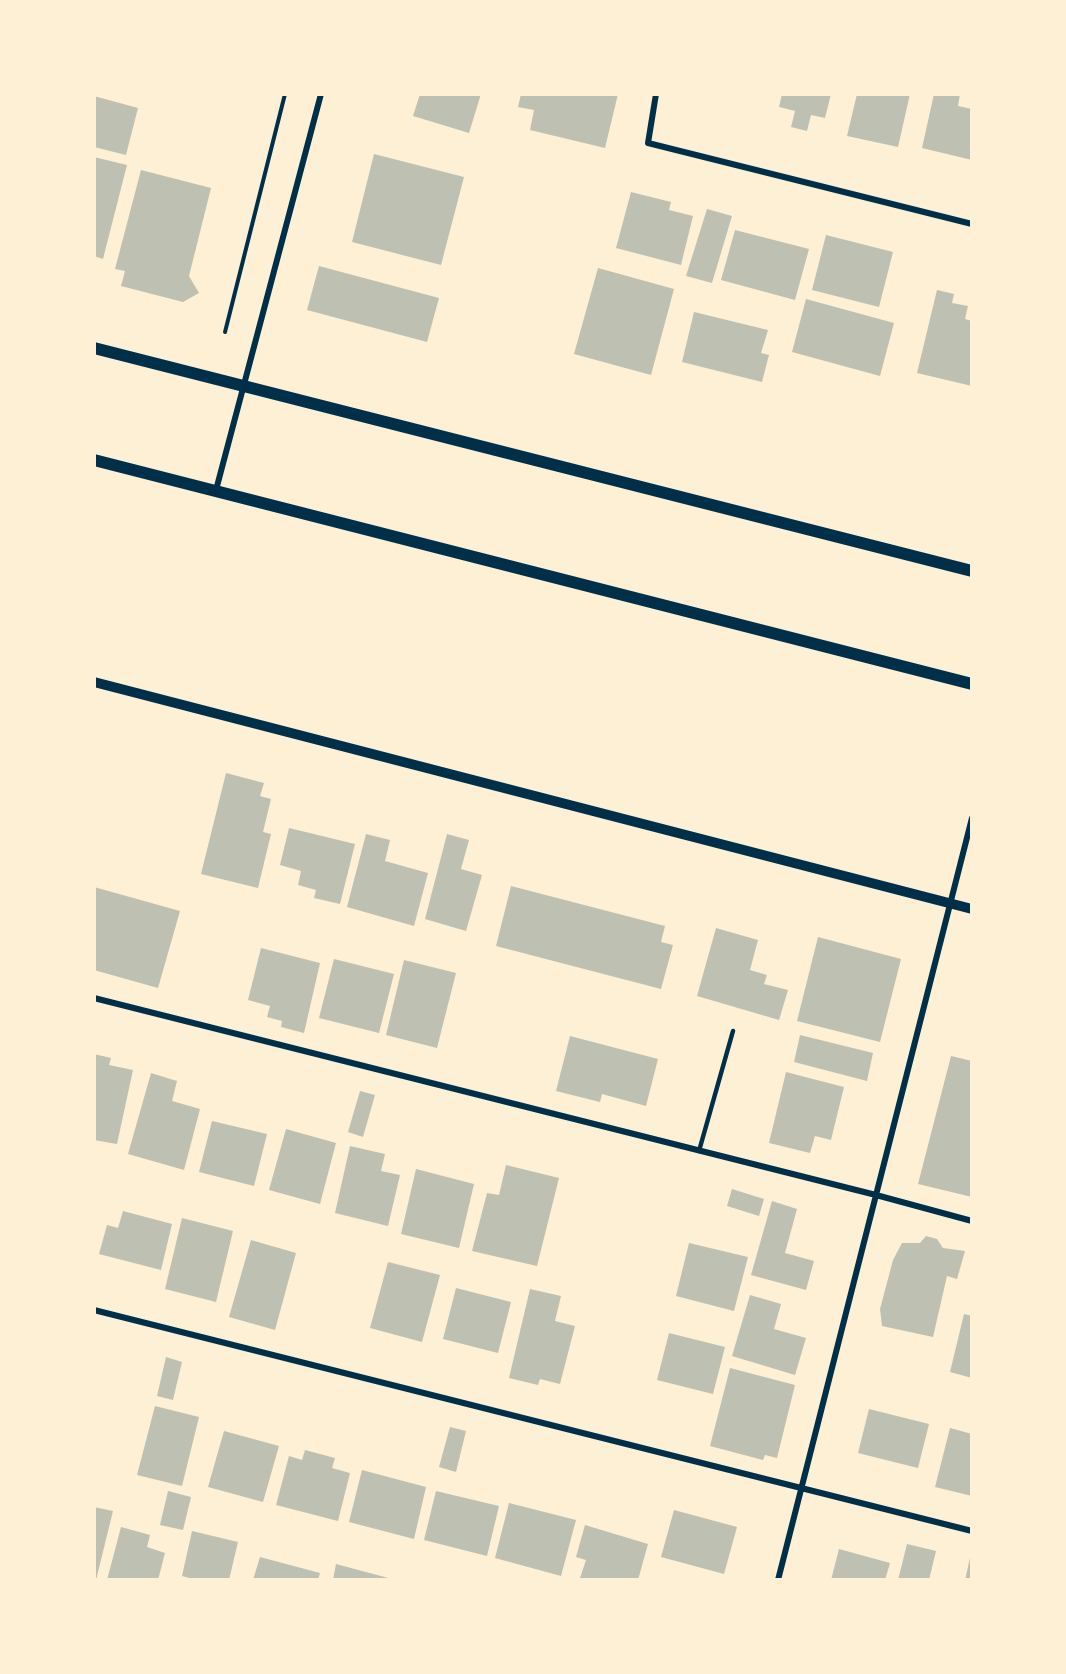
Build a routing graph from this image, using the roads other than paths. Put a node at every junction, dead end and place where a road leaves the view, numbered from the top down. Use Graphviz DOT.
graph roads {
  1 [pos="321,94"];
  2 [pos="656,94"];
  3 [pos="972,224"];
  4 [pos="94,348"];
  5 [pos="244,386"];
  6 [pos="94,460"];
  7 [pos="216,490"];
  8 [pos="972,571"];
  9 [pos="94,682"];
  10 [pos="972,684"];
  11 [pos="972,818"];
  12 [pos="951,903"];
  13 [pos="972,909"];
  14 [pos="94,998"];
  15 [pos="733,1031"];
  16 [pos="699,1151"];
  17 [pos="876,1195"];
  18 [pos="972,1221"];
  19 [pos="94,1310"];
  20 [pos="801,1487"];
  21 [pos="972,1531"];
  22 [pos="778,1580"];
  1 -- 5 [label="street"];
  2 -- 3 [label="street"];
  4 -- 5 [label="main road"];
  5 -- 7 [label="street"];
  5 -- 8 [label="main road"];
  6 -- 7 [label="main road"];
  7 -- 10 [label="main road"];
  9 -- 12 [label="street"];
  11 -- 12 [label="street"];
  12 -- 13 [label="street"];
  12 -- 17 [label="street"];
  14 -- 16 [label="street"];
  15 -- 16 [label="lane"];
  16 -- 17 [label="street"];
  17 -- 18 [label="street"];
  17 -- 20 [label="street"];
  19 -- 20 [label="street"];
  20 -- 21 [label="street"];
  20 -- 22 [label="street"];
}
